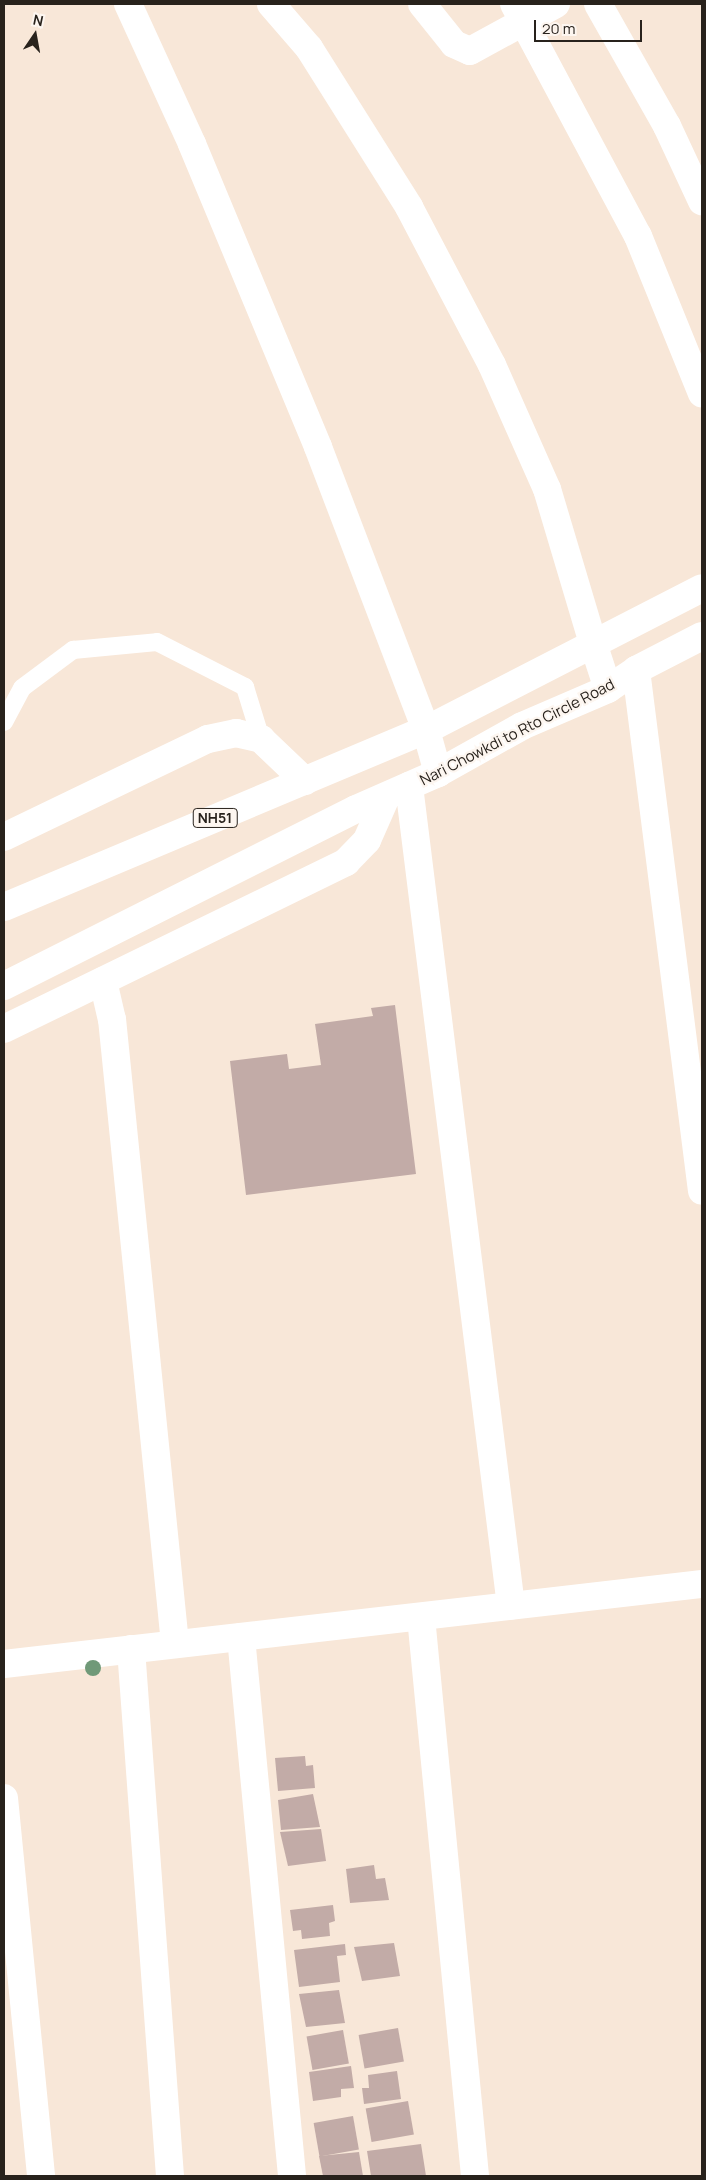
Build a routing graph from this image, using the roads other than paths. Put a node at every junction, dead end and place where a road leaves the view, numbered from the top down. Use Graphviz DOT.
graph roads {
  1 [pos="128,4"];
  2 [pos="271,4"];
  3 [pos="422,4"];
  4 [pos="556,4"];
  5 [pos="598,4"];
  6 [pos="518,12"];
  7 [pos="702,201"];
  8 [pos="702,394"];
  9 [pos="702,588"];
  10 [pos="702,636"];
  11 [pos="592,644"];
  12 [pos="636,670"];
  13 [pos="608,689"];
  14 [pos="4,722"];
  15 [pos="426,730"];
  16 [pos="261,739"];
  17 [pos="438,772"];
  18 [pos="305,781"];
  19 [pos="397,791"];
  20 [pos="4,837"];
  21 [pos="4,906"];
  22 [pos="103,981"];
  23 [pos="4,986"];
  24 [pos="4,1029"];
  25 [pos="702,1191"];
  26 [pos="702,1584"];
  27 [pos="511,1606"];
  28 [pos="421,1616"];
  29 [pos="241,1637"];
  30 [pos="175,1644"];
  31 [pos="131,1650"];
  32 [pos="4,1664"];
  33 [pos="4,1798"];
  34 [pos="41,2176"];
  35 [pos="170,2176"];
  36 [pos="292,2176"];
  37 [pos="475,2176"];
  1 -- 15 [label="main road"];
  2 -- 11 [label="main road"];
  3 -- 6 [label="main road"];
  4 -- 6 [label="main road"];
  5 -- 7 [label="main road"];
  6 -- 8 [label="main road"];
  9 -- 11 [label="main road, NH51"];
  10 -- 12 [label="main road, Nari Chowkdi to Rto Circle Road"];
  11 -- 13 [label="main road"];
  11 -- 15 [label="main road, NH51"];
  12 -- 13 [label="main road, Nari Chowkdi to Rto Circle Road"];
  12 -- 25 [label="main road"];
  13 -- 17 [label="main road, Nari Chowkdi to Rto Circle Road"];
  14 -- 16 [label="lane"];
  15 -- 17 [label="main road"];
  15 -- 18 [label="main road, NH51"];
  16 -- 18 [label="main road"];
  16 -- 20 [label="main road"];
  17 -- 19 [label="main road, Nari Chowkdi to Rto Circle Road"];
  18 -- 21 [label="main road, NH51"];
  19 -- 22 [label="main road"];
  19 -- 23 [label="main road, Nari Chowkdi to Rto Circle Road"];
  19 -- 27 [label="main road"];
  22 -- 24 [label="main road"];
  22 -- 30 [label="main road"];
  26 -- 27 [label="main road"];
  27 -- 28 [label="main road"];
  28 -- 29 [label="main road"];
  28 -- 37 [label="main road"];
  29 -- 30 [label="main road"];
  29 -- 36 [label="main road"];
  30 -- 31 [label="main road"];
  31 -- 32 [label="main road"];
  31 -- 35 [label="main road"];
  33 -- 34 [label="main road"];
}
